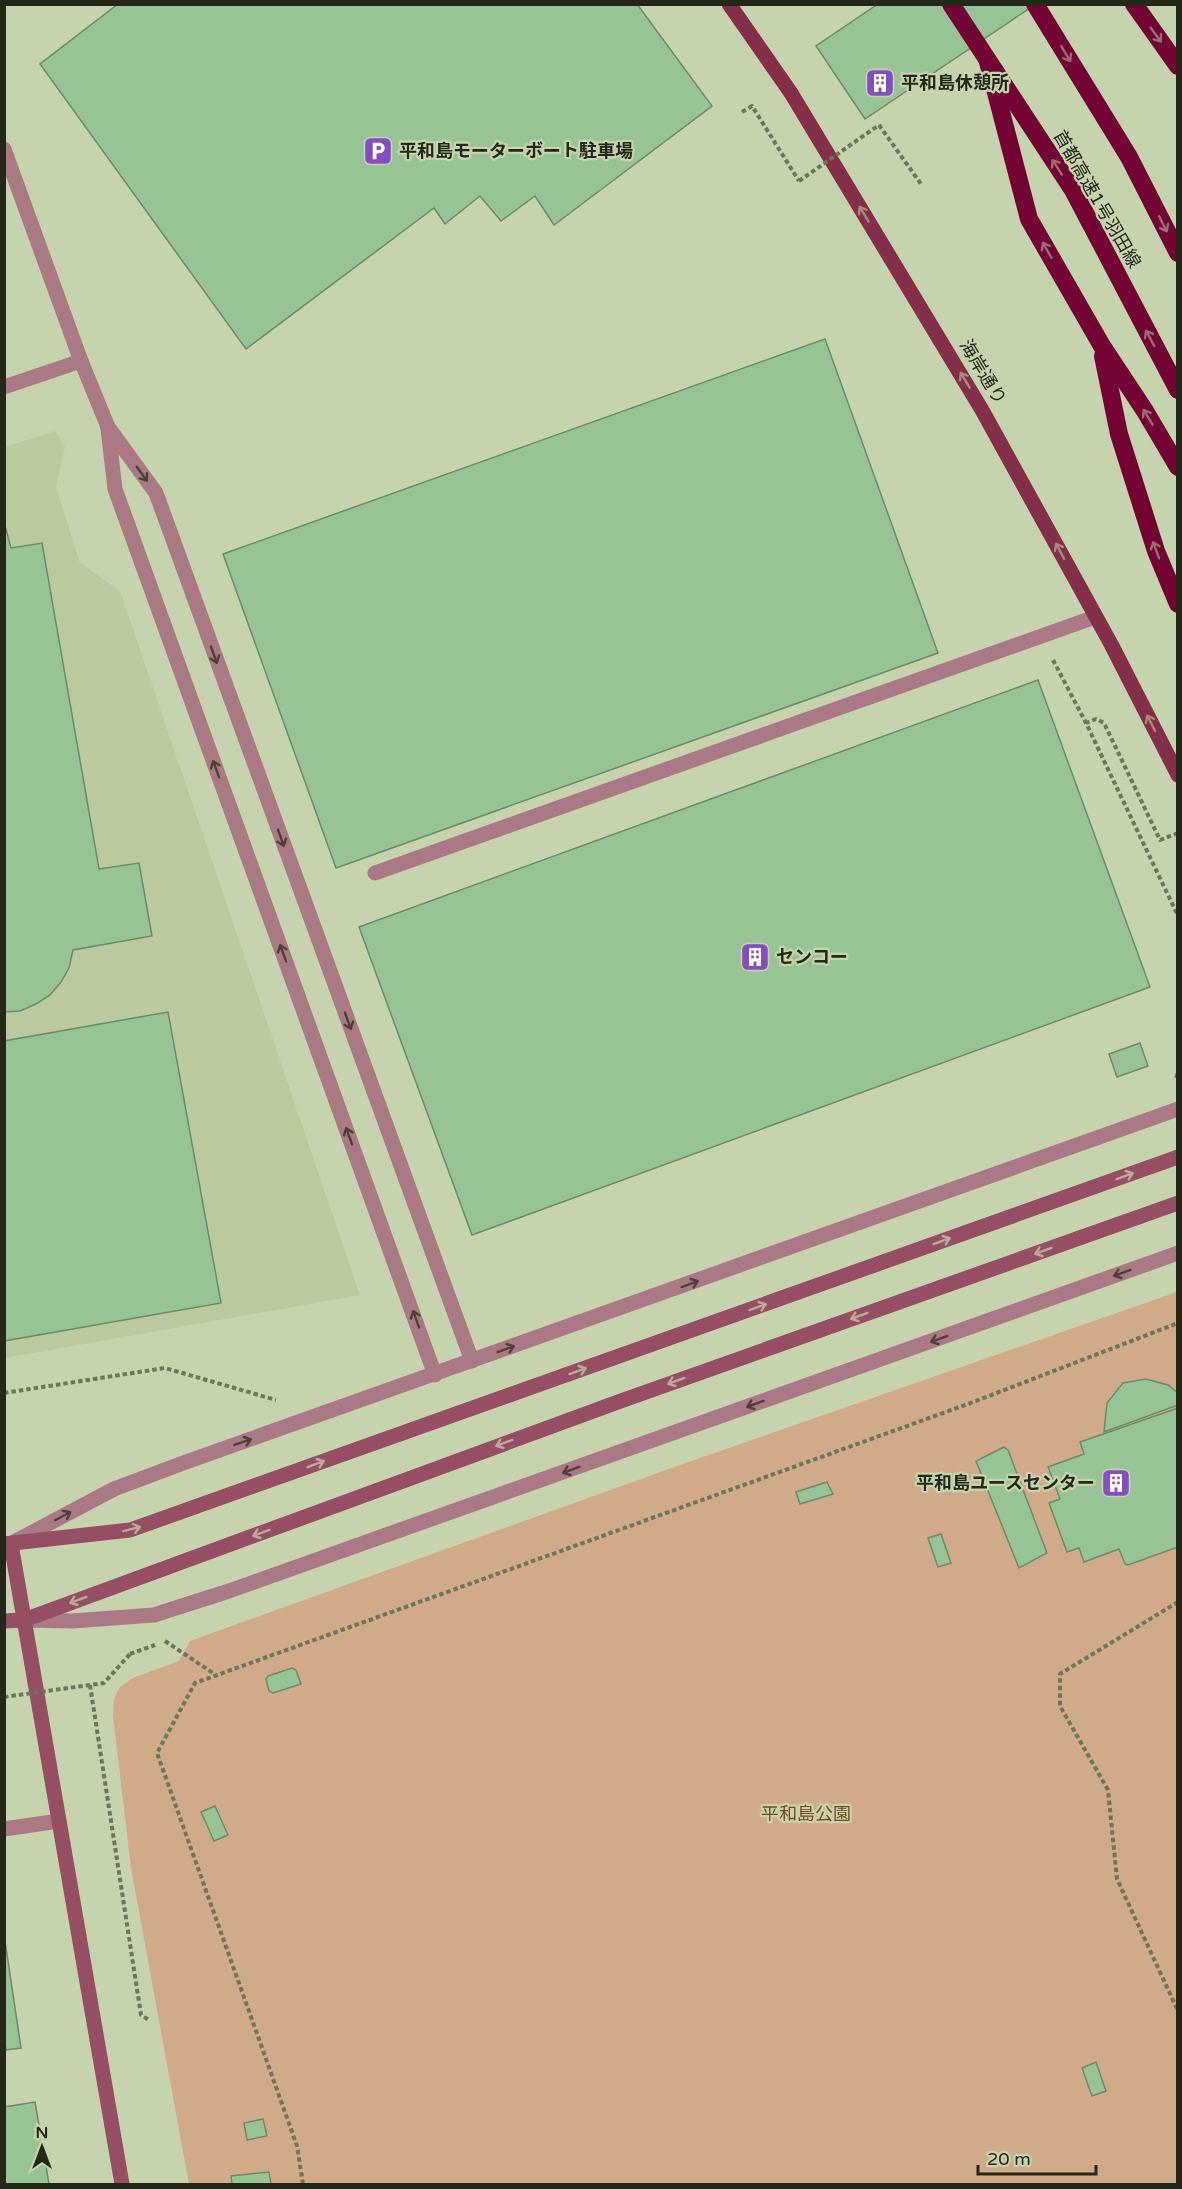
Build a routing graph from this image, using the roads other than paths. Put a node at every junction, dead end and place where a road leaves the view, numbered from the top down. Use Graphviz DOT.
graph roads {
  1 [pos="729,4"];
  2 [pos="951,4"];
  3 [pos="1035,4"];
  4 [pos="1134,4"];
  5 [pos="988,62"];
  6 [pos="1178,66"];
  7 [pos="4,149"];
  8 [pos="1178,253"];
  9 [pos="1102,346"];
  10 [pos="81,361"];
  11 [pos="4,387"];
  12 [pos="1178,390"];
  13 [pos="108,427"];
  14 [pos="1178,467"];
  15 [pos="1178,604"];
  16 [pos="1095,617"];
  17 [pos="1178,775"];
  18 [pos="375,873"];
  19 [pos="1178,1109"];
  20 [pos="1178,1157"];
  21 [pos="1178,1203"];
  22 [pos="1178,1253"];
  23 [pos="472,1362"];
  24 [pos="435,1375"];
  25 [pos="8,1544"];
  26 [pos="24,1620"];
  27 [pos="4,1621"];
  28 [pos="59,1821"];
  29 [pos="4,1828"];
  30 [pos="122,2184"];
  16 -- 1 [label="main road, 海岸通り, one-way"];
  2 -- 5 [label="highway, 首都高速1号羽田線"];
  3 -- 8 [label="highway, one-way"];
  4 -- 6 [label="highway, one-way"];
  9 -- 5 [label="highway, one-way"];
  12 -- 5 [label="highway, 首都高速1号羽田線, one-way"];
  7 -- 10 [label="street"];
  14 -- 9 [label="highway, one-way"];
  15 -- 9 [label="highway, one-way"];
  10 -- 11 [label="street"];
  10 -- 13 [label="street"];
  13 -- 23 [label="street, one-way"];
  24 -- 13 [label="street, one-way"];
  17 -- 16 [label="main road, 海岸通り, one-way"];
  16 -- 18 [label="street"];
  23 -- 19 [label="street, one-way"];
  25 -- 20 [label="street, one-way"];
  21 -- 26 [label="street, one-way"];
  22 -- 26 [label="street, one-way"];
  23 -- 24 [label="street"];
  25 -- 24 [label="street, one-way"];
  25 -- 26 [label="street"];
  26 -- 27 [label="street"];
  26 -- 28 [label="street"];
  28 -- 29 [label="street"];
  28 -- 30 [label="street"];
}
